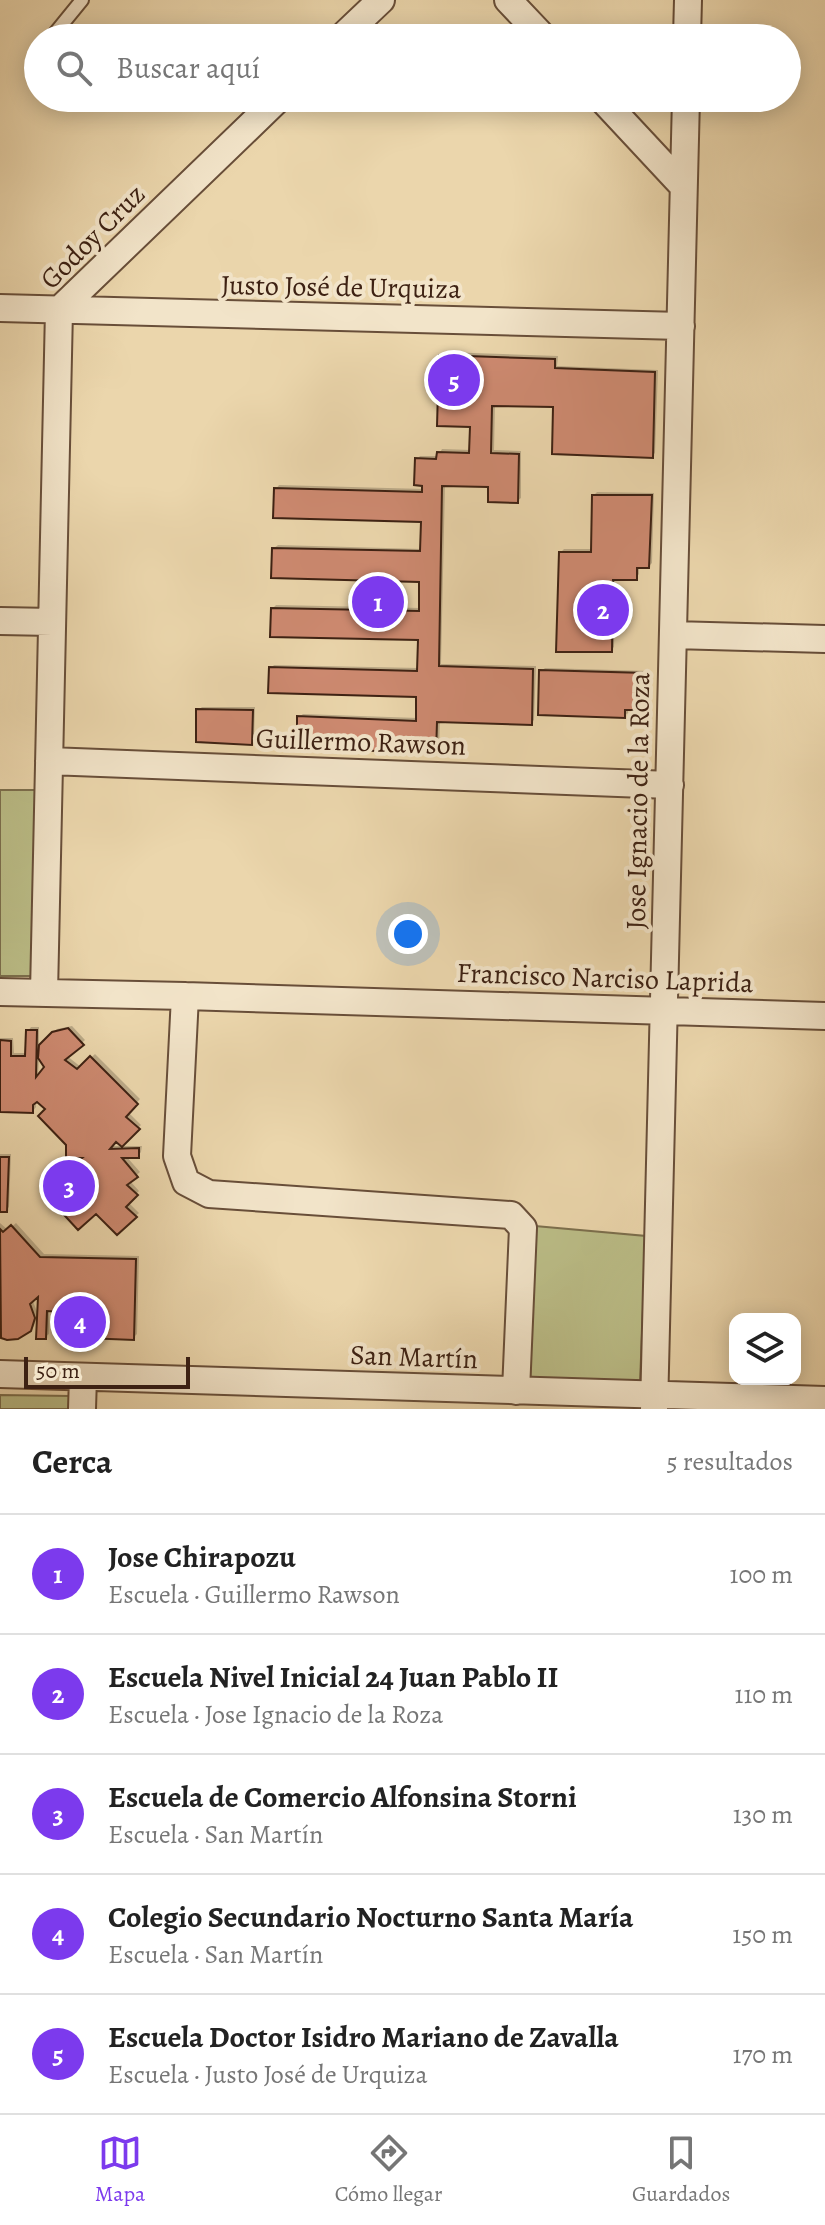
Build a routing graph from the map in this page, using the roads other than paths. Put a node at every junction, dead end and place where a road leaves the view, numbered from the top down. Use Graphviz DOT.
graph roads {
  1 [pos="82,0"];
  2 [pos="381,0"];
  3 [pos="508,0"];
  4 [pos="688,0"];
  5 [pos="62,24"];
  6 [pos="356,24"];
  7 [pos="531,24"];
  8 [pos="687,24"];
  9 [pos="264,112"];
  10 [pos="614,112"];
  11 [pos="686,112"];
  12 [pos="683,186"];
  13 [pos="0,308"];
  14 [pos="59,310"];
  15 [pos="681,326"];
  16 [pos="0,621"];
  17 [pos="52,622"];
  18 [pos="673,635"];
  19 [pos="825,639"];
  20 [pos="49,761"];
  21 [pos="670,785"];
  22 [pos="0,992"];
  23 [pos="44,993"];
  24 [pos="185,996"];
  25 [pos="664,1011"];
  26 [pos="825,1016"];
  27 [pos="0,1374"];
  28 [pos="83,1377"];
  29 [pos="516,1391"];
  30 [pos="825,1400"];
  31 [pos="654,1402"];
  32 [pos="82,1409"];
  1 -- 5 [label="lane"];
  2 -- 6 [label="street"];
  3 -- 7 [label="street"];
  4 -- 8 [label="street"];
  9 -- 14 [label="street, Godoy Cruz"];
  10 -- 12 [label="street"];
  11 -- 12 [label="street, Jose Ignacio de la Roza"];
  12 -- 15 [label="street, Jose Ignacio de la Roza"];
  13 -- 14 [label="street, Justo José de Urquiza"];
  14 -- 15 [label="street, Justo José de Urquiza"];
  14 -- 17 [label="street, Godoy Cruz"];
  15 -- 18 [label="street, Jose Ignacio de la Roza"];
  16 -- 17 [label="street"];
  17 -- 20 [label="street, Godoy Cruz"];
  18 -- 19 [label="street"];
  18 -- 21 [label="street, Jose Ignacio de la Roza"];
  20 -- 21 [label="street, Guillermo Rawson"];
  20 -- 23 [label="street, Godoy Cruz"];
  21 -- 25 [label="street, Jose Ignacio de la Roza"];
  22 -- 23 [label="street, Francisco Narciso Laprida"];
  23 -- 24 [label="street, Francisco Narciso Laprida"];
  24 -- 25 [label="street, Francisco Narciso Laprida"];
  24 -- 29 [label="street"];
  25 -- 26 [label="street, Francisco Narciso Laprida"];
  25 -- 31 [label="street, Jose Ignacio de la Roza"];
  27 -- 28 [label="street, San Martín"];
  28 -- 29 [label="street, San Martín"];
  28 -- 32 [label="street"];
  29 -- 31 [label="street, San Martín"];
  30 -- 31 [label="street, San Martín"];
}
